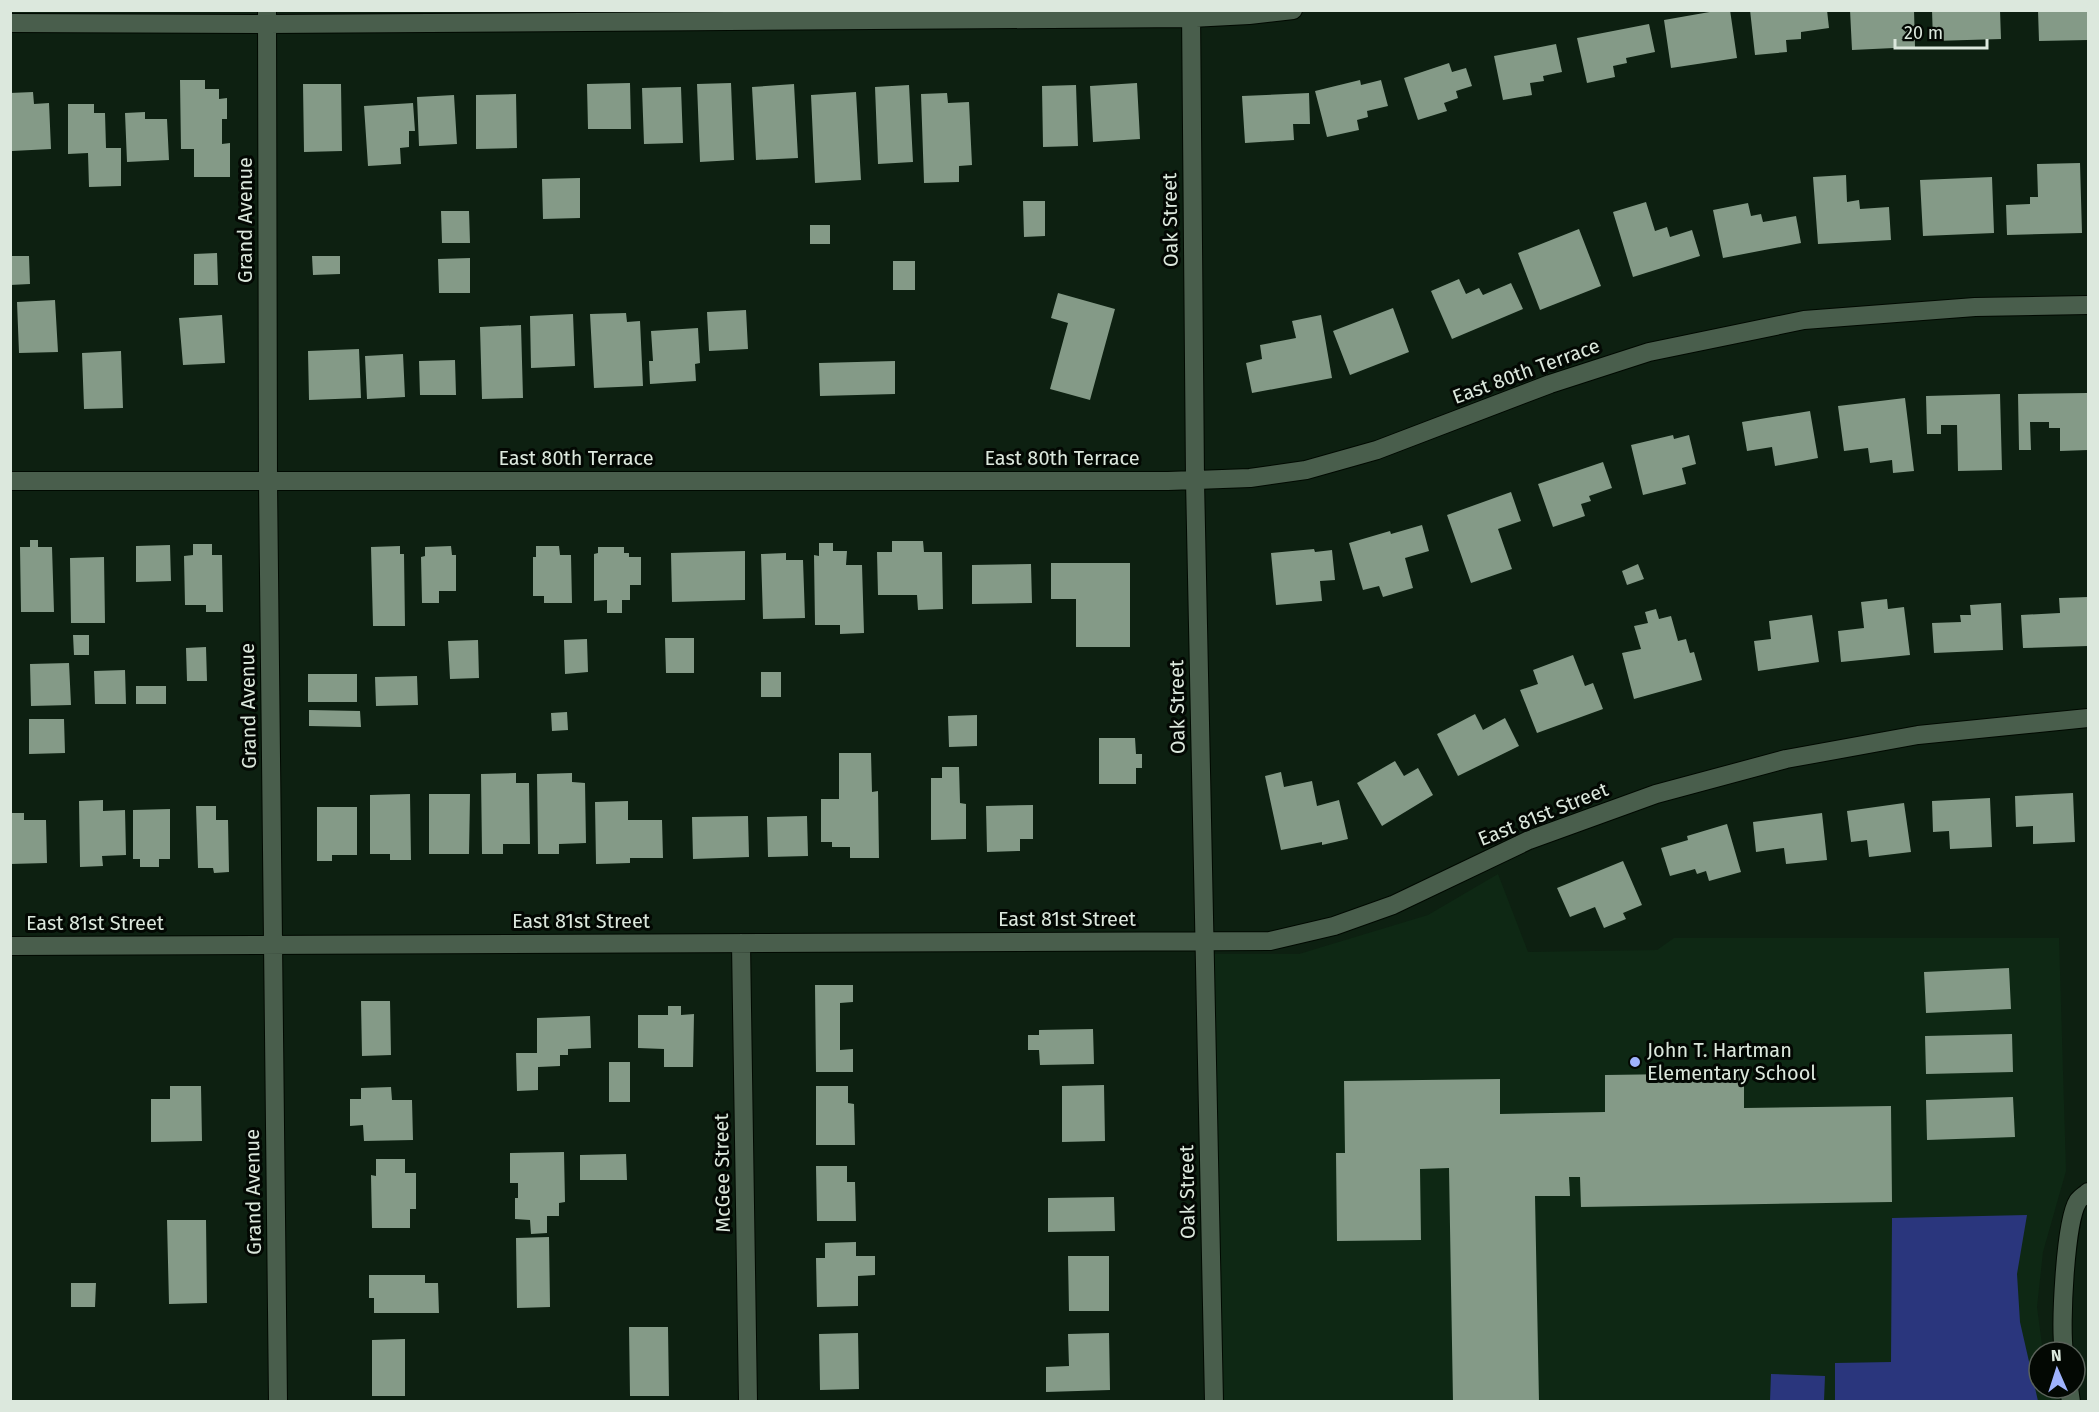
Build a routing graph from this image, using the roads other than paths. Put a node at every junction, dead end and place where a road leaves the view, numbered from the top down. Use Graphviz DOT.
graph roads {
  1 [pos="1293,10"];
  2 [pos="1191,14"];
  3 [pos="267,17"];
  4 [pos="10,23"];
  5 [pos="2088,305"];
  6 [pos="1195,480"];
  7 [pos="10,481"];
  8 [pos="268,482"];
  9 [pos="2088,718"];
  10 [pos="1205,941"];
  11 [pos="741,943"];
  12 [pos="10,946"];
  13 [pos="272,946"];
  14 [pos="2088,1192"];
  15 [pos="2062,1340"];
  16 [pos="278,1401"];
  17 [pos="748,1401"];
  18 [pos="1214,1401"];
  1 -- 2 [label="street"];
  2 -- 3 [label="street"];
  2 -- 6 [label="street, Oak Street"];
  3 -- 4 [label="street"];
  3 -- 8 [label="street, Grand Avenue"];
  5 -- 6 [label="street, East 80th Terrace"];
  6 -- 8 [label="street, East 80th Terrace"];
  6 -- 10 [label="street, Oak Street"];
  7 -- 8 [label="street, East 80th Terrace"];
  8 -- 13 [label="street, Grand Avenue"];
  9 -- 10 [label="street, East 81st Street"];
  10 -- 11 [label="street, East 81st Street"];
  10 -- 18 [label="street, Oak Street"];
  11 -- 13 [label="street, East 81st Street"];
  11 -- 17 [label="street, McGee Street"];
  12 -- 13 [label="street, East 81st Street"];
  13 -- 16 [label="street, Grand Avenue"];
  14 -- 15 [label="street"];
}
